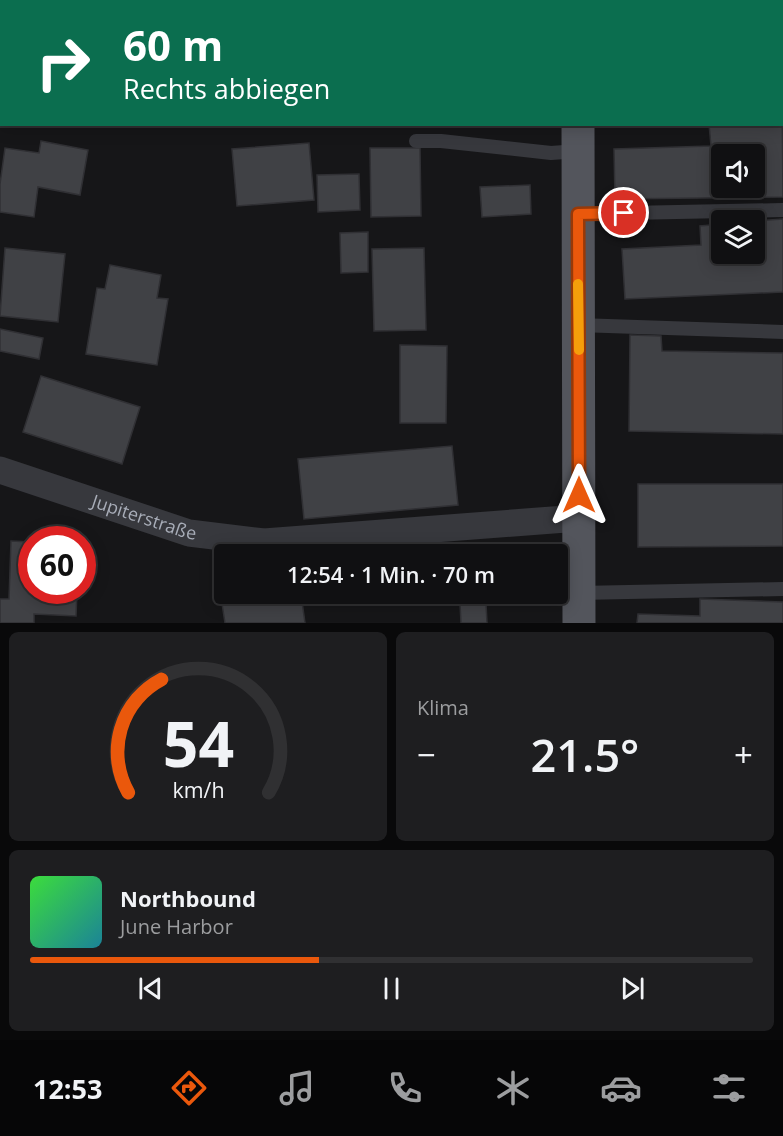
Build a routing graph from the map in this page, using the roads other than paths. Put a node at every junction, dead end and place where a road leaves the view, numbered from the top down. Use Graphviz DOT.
graph roads {
  1 [pos="578,138"];
  2 [pos="416,141"];
  3 [pos="783,210"];
  4 [pos="578,214"];
  5 [pos="578,325"];
  6 [pos="783,332"];
  7 [pos="0,470"];
  8 [pos="579,518"];
  9 [pos="783,589"];
  10 [pos="579,608"];
  1 -- 2 [label="lane"];
  1 -- 4 [label="main road"];
  3 -- 4 [label="lane"];
  4 -- 5 [label="main road"];
  5 -- 6 [label="lane"];
  5 -- 8 [label="main road"];
  7 -- 8 [label="street, Jupiterstraße"];
  8 -- 10 [label="main road"];
  9 -- 10 [label="lane"];
}
